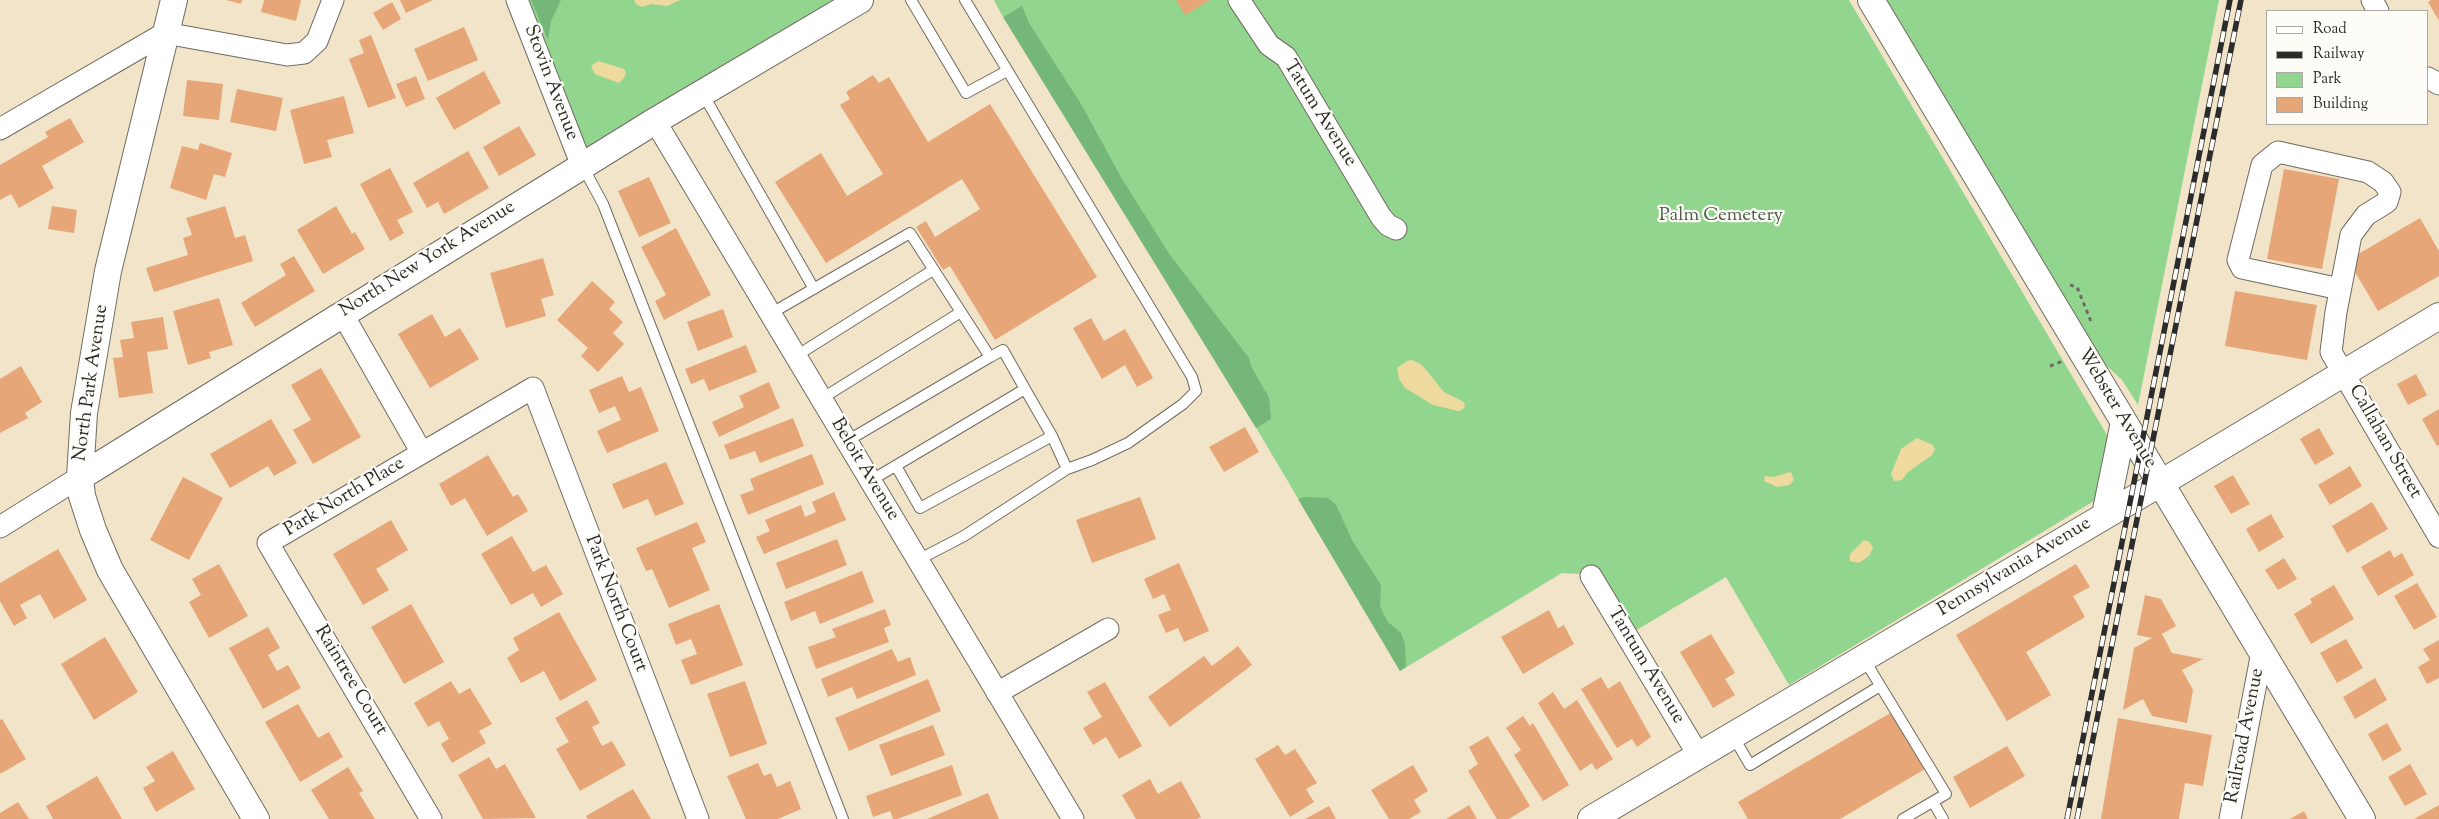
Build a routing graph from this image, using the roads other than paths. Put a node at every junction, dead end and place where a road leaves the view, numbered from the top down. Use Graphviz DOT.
graph roads {
  1 [pos="174,0"];
  2 [pos="333,0"];
  3 [pos="517,0"];
  4 [pos="860,0"];
  5 [pos="911,0"];
  6 [pos="965,0"];
  7 [pos="1239,0"];
  8 [pos="1871,0"];
  9 [pos="165,33"];
  10 [pos="1006,71"];
  11 [pos="702,93"];
  12 [pos="655,121"];
  13 [pos="0,128"];
  14 [pos="582,166"];
  15 [pos="1396,230"];
  16 [pos="933,270"];
  17 [pos="814,289"];
  18 [pos="2340,289"];
  19 [pos="961,312"];
  20 [pos="342,313"];
  21 [pos="770,314"];
  22 [pos="2439,316"];
  23 [pos="796,356"];
  24 [pos="990,357"];
  25 [pos="2343,374"];
  26 [pos="532,388"];
  27 [pos="1025,389"];
  28 [pos="821,399"];
  29 [pos="2124,422"];
  30 [pos="1052,436"];
  31 [pos="846,441"];
  32 [pos="422,453"];
  33 [pos="896,466"];
  34 [pos="1067,469"];
  35 [pos="80,477"];
  36 [pos="870,481"];
  37 [pos="2160,483"];
  38 [pos="2105,515"];
  39 [pos="0,526"];
  40 [pos="2439,537"];
  41 [pos="268,543"];
  42 [pos="918,560"];
  43 [pos="1591,576"];
  44 [pos="1108,629"];
  45 [pos="2262,652"];
  46 [pos="1863,658"];
  47 [pos="1880,686"];
  48 [pos="997,693"];
  49 [pos="1733,735"];
  50 [pos="1699,756"];
  51 [pos="1933,802"];
  52 [pos="256,819"];
  53 [pos="431,819"];
  54 [pos="698,819"];
  55 [pos="843,819"];
  56 [pos="1072,819"];
  57 [pos="1591,819"];
  58 [pos="1903,819"];
  59 [pos="1944,819"];
  60 [pos="2230,819"];
  61 [pos="2362,819"];
  1 -- 9 [label="street, North Park Avenue"];
  2 -- 9 [label="street"];
  3 -- 14 [label="street, Stovin Avenue"];
  4 -- 11 [label="street, North New York Avenue"];
  5 -- 10 [label="lane"];
  6 -- 10 [label="lane"];
  7 -- 15 [label="street, Tatum Avenue"];
  8 -- 29 [label="street, Webster Avenue"];
  9 -- 13 [label="street"];
  9 -- 35 [label="street, North Park Avenue"];
  10 -- 34 [label="lane"];
  11 -- 12 [label="street, North New York Avenue"];
  11 -- 17 [label="lane"];
  12 -- 14 [label="street, North New York Avenue"];
  12 -- 21 [label="street, Beloit Avenue"];
  14 -- 20 [label="street, North New York Avenue"];
  14 -- 55 [label="lane"];
  16 -- 17 [label="lane"];
  16 -- 19 [label="lane"];
  16 -- 23 [label="lane"];
  17 -- 21 [label="lane"];
  18 -- 18 [label="street"];
  18 -- 25 [label="street"];
  19 -- 24 [label="lane"];
  19 -- 28 [label="lane"];
  20 -- 32 [label="street, Park North Place"];
  20 -- 35 [label="street, North New York Avenue"];
  21 -- 23 [label="street, Beloit Avenue"];
  22 -- 25 [label="street, Pennsylvania Avenue"];
  23 -- 28 [label="street, Beloit Avenue"];
  24 -- 27 [label="lane"];
  24 -- 31 [label="lane"];
  25 -- 37 [label="street, Pennsylvania Avenue"];
  25 -- 40 [label="street, Callahan Street"];
  26 -- 32 [label="street, Park North Place"];
  26 -- 54 [label="street, Park North Court"];
  27 -- 30 [label="lane"];
  27 -- 33 [label="lane"];
  28 -- 31 [label="street, Beloit Avenue"];
  29 -- 37 [label="street, Webster Avenue"];
  29 -- 38 [label="street"];
  30 -- 33 [label="lane"];
  30 -- 34 [label="lane"];
  31 -- 36 [label="street, Beloit Avenue"];
  32 -- 41 [label="street, Park North Place"];
  33 -- 36 [label="lane"];
  34 -- 42 [label="lane"];
  35 -- 39 [label="street, North New York Avenue"];
  35 -- 52 [label="street, North Park Avenue"];
  36 -- 42 [label="street, Beloit Avenue"];
  37 -- 38 [label="street, Pennsylvania Avenue"];
  37 -- 45 [label="street, Webster Avenue"];
  38 -- 46 [label="street, Pennsylvania Avenue"];
  41 -- 53 [label="street, Raintree Court"];
  42 -- 48 [label="street, Beloit Avenue"];
  43 -- 50 [label="street, Tantum Avenue"];
  44 -- 48 [label="street"];
  45 -- 60 [label="street, Railroad Avenue"];
  45 -- 61 [label="street, Webster Avenue"];
  46 -- 47 [label="lane"];
  46 -- 49 [label="street, Pennsylvania Avenue"];
  47 -- 49 [label="lane"];
  47 -- 51 [label="lane"];
  48 -- 56 [label="street, Beloit Avenue"];
  49 -- 50 [label="street, Pennsylvania Avenue"];
  50 -- 57 [label="street, Pennsylvania Avenue"];
  51 -- 58 [label="lane"];
  51 -- 59 [label="lane"];
}
